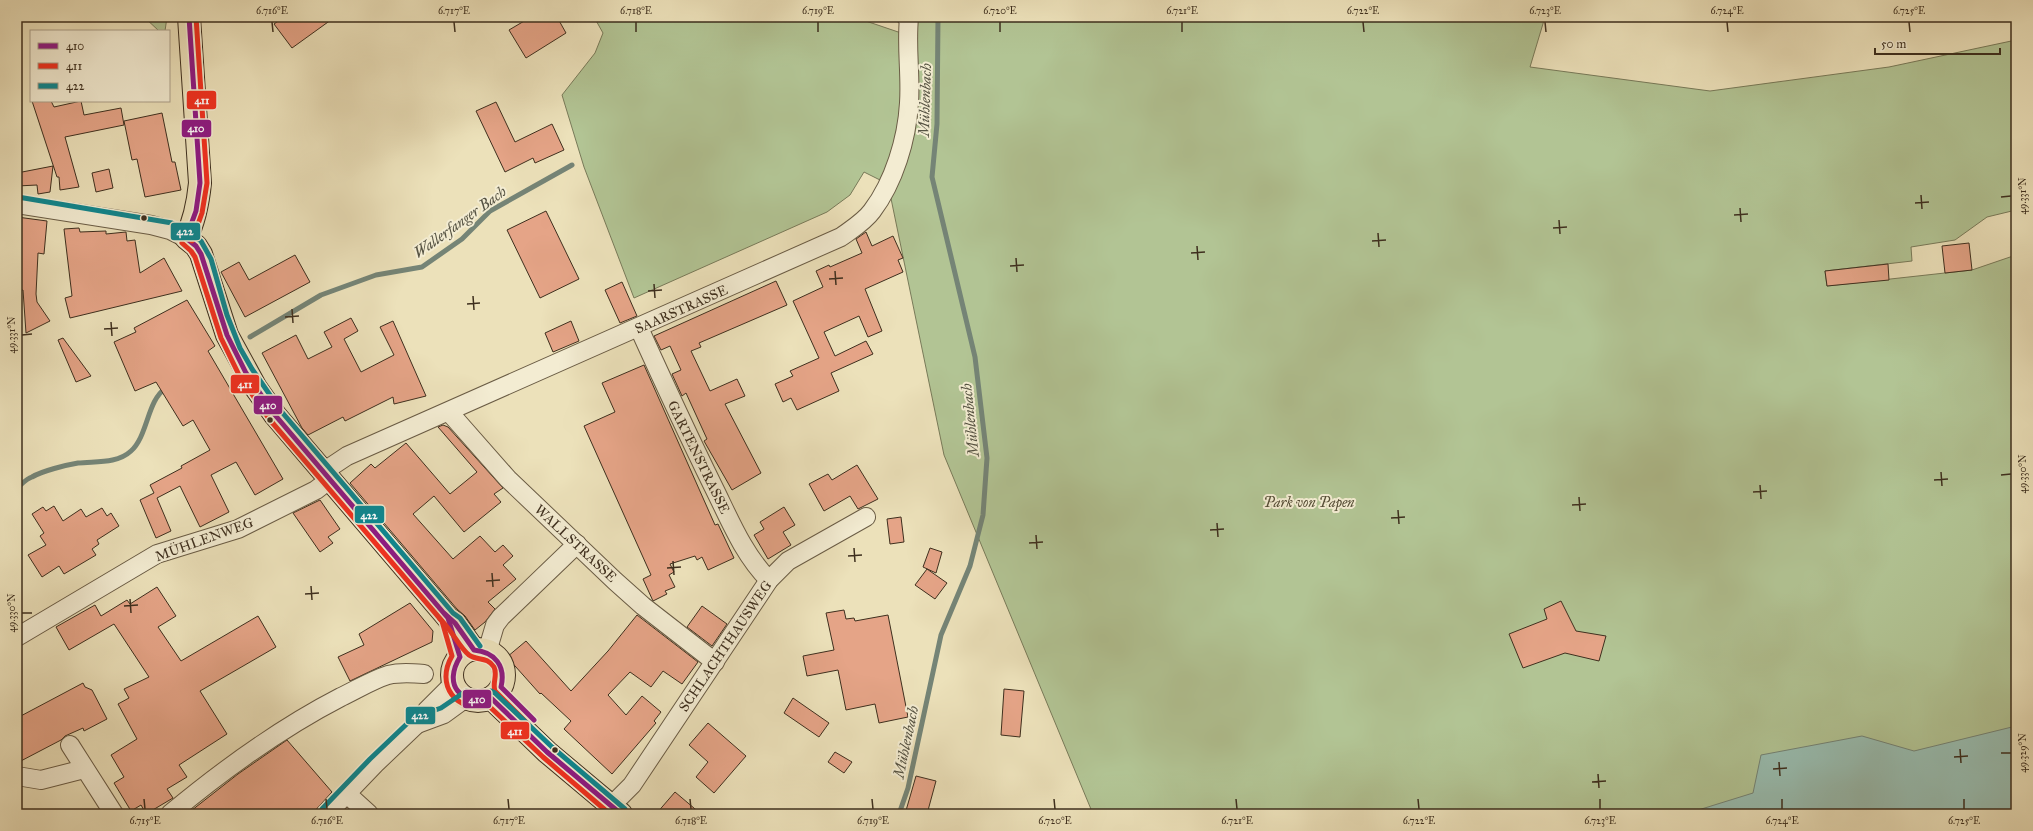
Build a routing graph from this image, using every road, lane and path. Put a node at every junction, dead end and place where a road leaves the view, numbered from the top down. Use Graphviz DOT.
graph roads {
  1 [pos="189,17"];
  2 [pos="906,17"];
  3 [pos="17,204"];
  4 [pos="186,238"];
  5 [pos="639,328"];
  6 [pos="449,412"];
  7 [pos="326,476"];
  8 [pos="866,517"];
  9 [pos="577,544"];
  10 [pos="769,580"];
  11 [pos="17,637"];
  12 [pos="474,653"];
  13 [pos="715,662"];
  14 [pos="424,674"];
  15 [pos="460,691"];
  16 [pos="496,693"];
  17 [pos="70,745"];
  18 [pos="84,769"];
  19 [pos="17,776"];
  20 [pos="347,794"];
  21 [pos="616,810"];
  22 [pos="114,814"];
  23 [pos="170,814"];
  24 [pos="328,814"];
  25 [pos="369,814"];
  1 -- 4 [label="main road"];
  2 -- 5 [label="street, SAARSTRASSE"];
  3 -- 4 [label="street"];
  4 -- 7 [label="main road"];
  5 -- 6 [label="street, SAARSTRASSE"];
  5 -- 10 [label="street, GARTENSTRASSE"];
  6 -- 7 [label="street, SAARSTRASSE"];
  6 -- 9 [label="street, WALLSTRASSE"];
  7 -- 11 [label="street, MÜHLENWEG"];
  7 -- 12 [label="main road"];
  8 -- 10 [label="street, SCHLACHTHAUSWEG"];
  9 -- 12 [label="street"];
  9 -- 13 [label="street, WALLSTRASSE"];
  10 -- 13 [label="street, SCHLACHTHAUSWEG"];
  12 -- 15 [label="main road"];
  12 -- 16 [label="main road"];
  13 -- 21 [label="street, SCHLACHTHAUSWEG"];
  14 -- 23 [label="street"];
  15 -- 16 [label="main road"];
  15 -- 20 [label="street"];
  16 -- 21 [label="main road"];
  17 -- 18 [label="street"];
  18 -- 19 [label="street"];
  18 -- 22 [label="street"];
  20 -- 24 [label="street"];
  20 -- 25 [label="street"];
}
